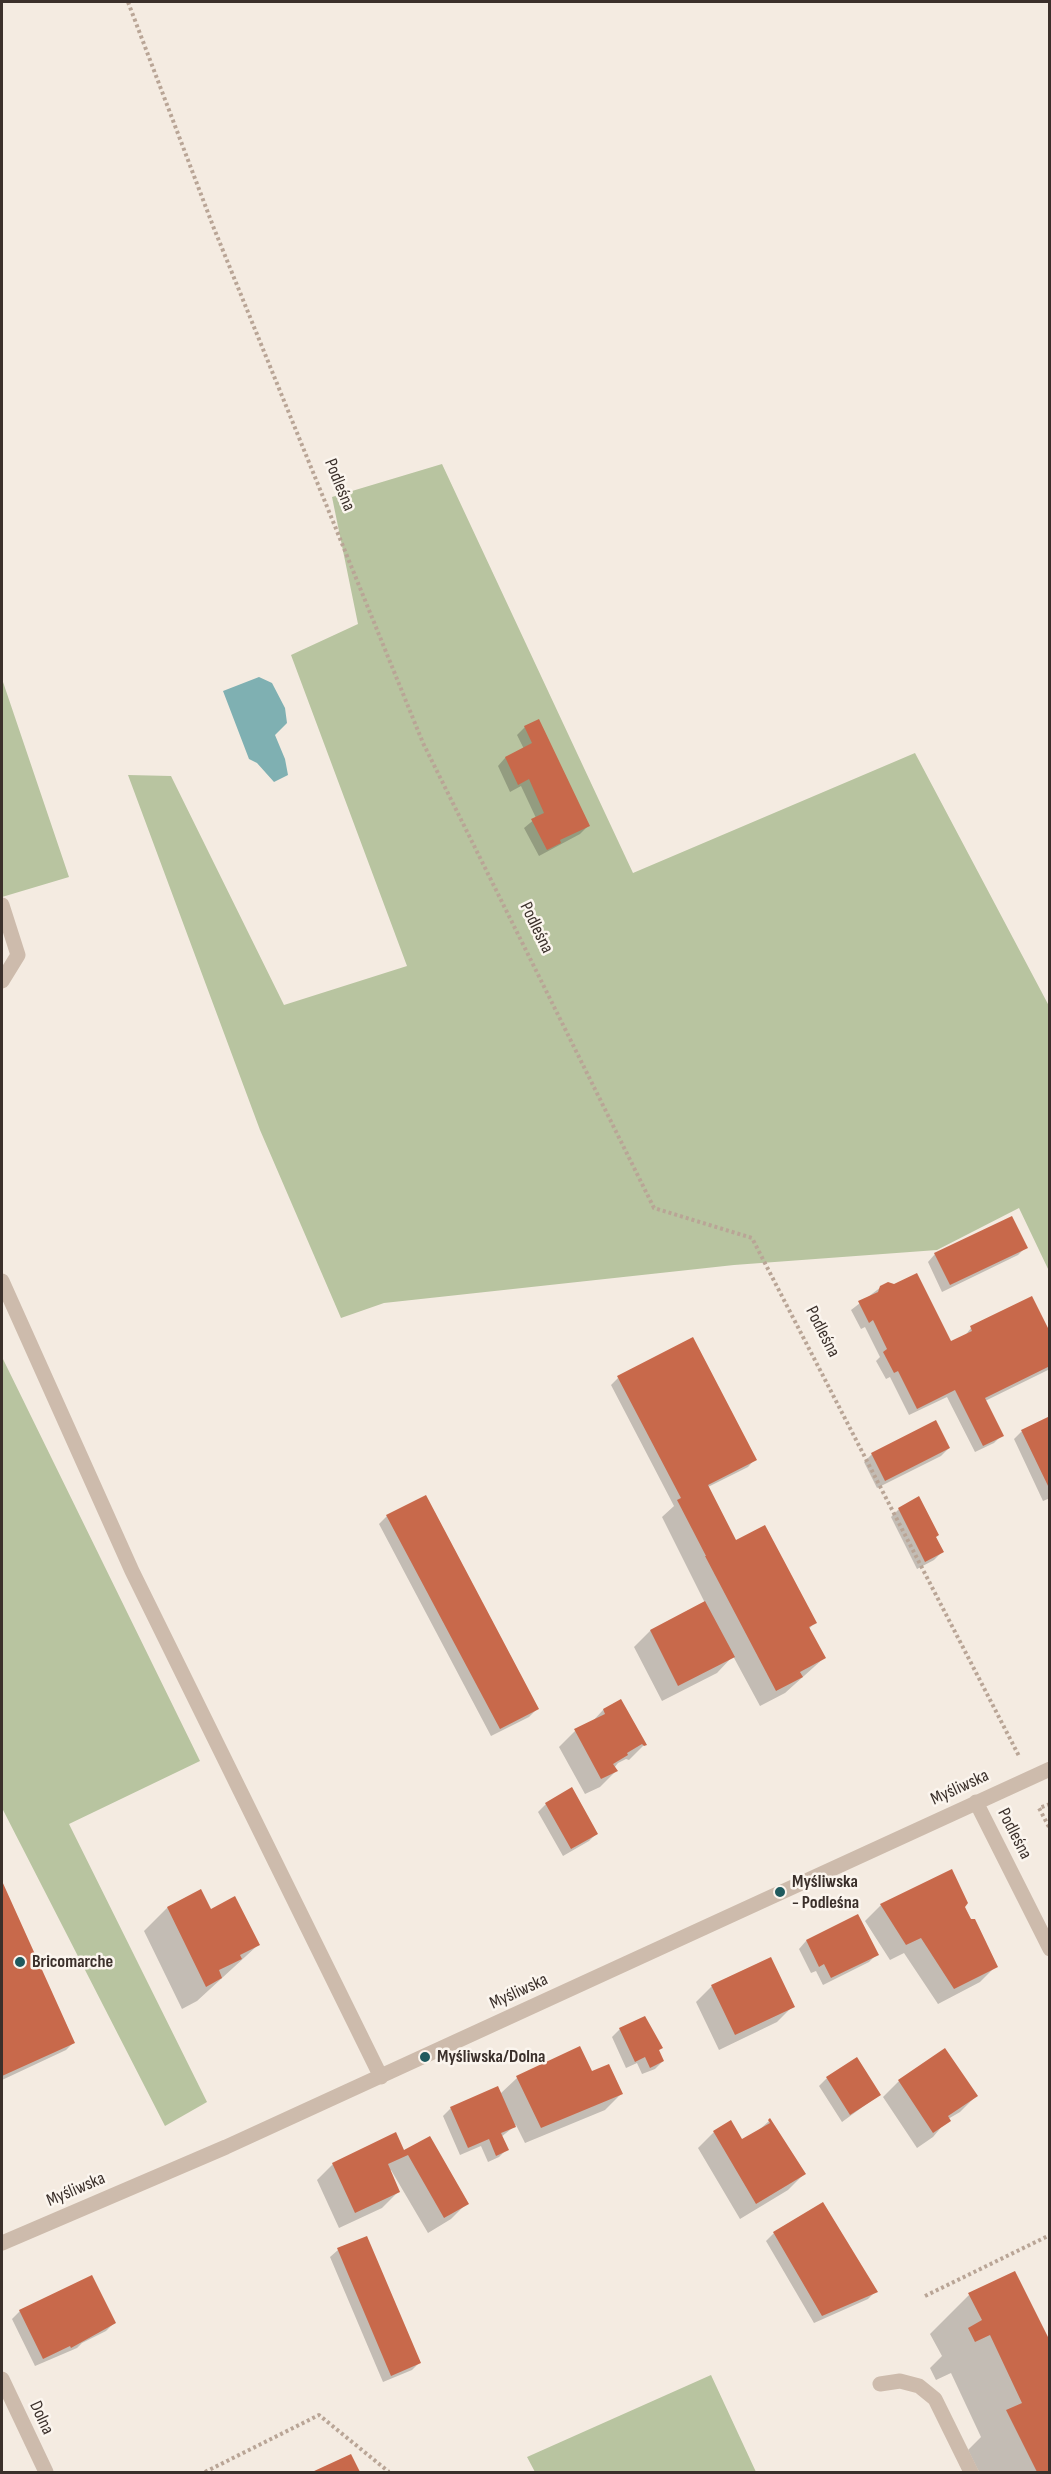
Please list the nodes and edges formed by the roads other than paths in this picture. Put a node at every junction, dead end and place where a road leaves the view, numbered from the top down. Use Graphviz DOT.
graph roads {
  1 [pos="2,905"];
  2 [pos="2,981"];
  3 [pos="2,1281"];
  4 [pos="1050,1769"];
  5 [pos="976,1802"];
  6 [pos="1050,1949"];
  7 [pos="381,2077"];
  8 [pos="2,2243"];
  9 [pos="2,2379"];
  10 [pos="880,2384"];
  11 [pos="46,2472"];
  12 [pos="971,2472"];
  1 -- 2 [label="street"];
  3 -- 7 [label="street"];
  4 -- 5 [label="street, Myśliwska"];
  5 -- 6 [label="street, Podleśna"];
  5 -- 7 [label="street, Myśliwska"];
  7 -- 8 [label="street, Myśliwska"];
  9 -- 11 [label="street, Dolna"];
  10 -- 12 [label="street"];
}
